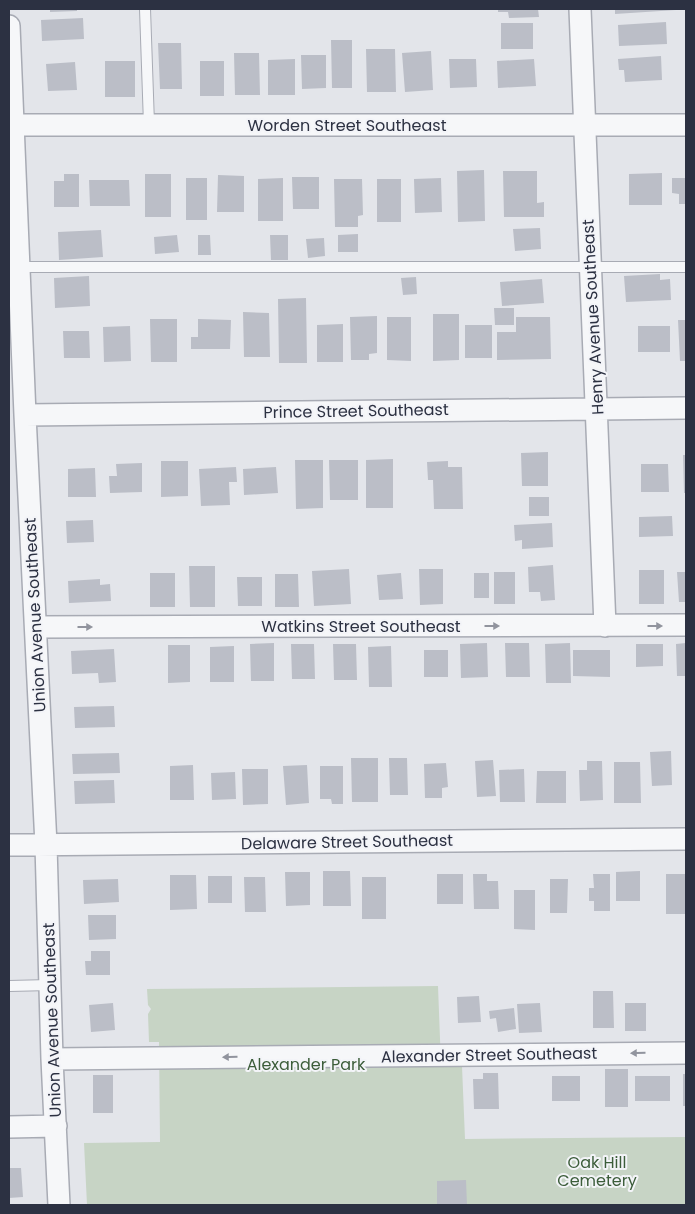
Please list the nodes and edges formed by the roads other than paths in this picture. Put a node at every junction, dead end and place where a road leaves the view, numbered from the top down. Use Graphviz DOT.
graph roads {
  1 [pos="146,9"];
  2 [pos="580,9"];
  3 [pos="9,26"];
  4 [pos="149,124"];
  5 [pos="11,125"];
  6 [pos="584,125"];
  7 [pos="686,125"];
  8 [pos="19,267"];
  9 [pos="686,267"];
  10 [pos="591,268"];
  11 [pos="17,387"];
  12 [pos="686,408"];
  13 [pos="597,409"];
  14 [pos="25,415"];
  15 [pos="605,626"];
  16 [pos="686,626"];
  17 [pos="36,627"];
  18 [pos="686,839"];
  19 [pos="9,845"];
  20 [pos="46,845"];
  21 [pos="50,985"];
  22 [pos="9,986"];
  23 [pos="686,1053"];
  24 [pos="52,1059"];
  25 [pos="56,1126"];
  26 [pos="9,1127"];
  27 [pos="59,1205"];
  1 -- 4 [label="lane"];
  2 -- 6 [label="street, Henry Avenue Southeast"];
  3 -- 5 [label="street, Union Avenue Southeast"];
  4 -- 5 [label="street, Worden Street Southeast"];
  4 -- 6 [label="street, Worden Street Southeast"];
  5 -- 8 [label="street, Union Avenue Southeast"];
  6 -- 7 [label="street, Worden Street Southeast"];
  6 -- 10 [label="street, Henry Avenue Southeast"];
  8 -- 10 [label="lane"];
  8 -- 11 [label="street, Union Avenue Southeast"];
  9 -- 10 [label="lane"];
  10 -- 13 [label="street, Henry Avenue Southeast"];
  11 -- 14 [label="street, Union Avenue Southeast"];
  12 -- 13 [label="street, Prince Street Southeast"];
  13 -- 14 [label="street, Prince Street Southeast"];
  13 -- 15 [label="street, Henry Avenue Southeast"];
  14 -- 17 [label="street, Union Avenue Southeast"];
  15 -- 16 [label="street, Watkins Street Southeast, one-way"];
  17 -- 15 [label="street, Watkins Street Southeast, one-way"];
  17 -- 20 [label="street, Union Avenue Southeast"];
  18 -- 20 [label="street, Delaware Street Southeast"];
  19 -- 20 [label="street, Delaware Street Southeast"];
  20 -- 21 [label="street, Union Avenue Southeast"];
  21 -- 22 [label="lane"];
  21 -- 24 [label="street, Union Avenue Southeast"];
  23 -- 24 [label="street, Alexander Street Southeast, one-way"];
  24 -- 25 [label="street, Union Avenue Southeast"];
  25 -- 26 [label="street"];
  25 -- 27 [label="street, Union Avenue Southeast"];
}
